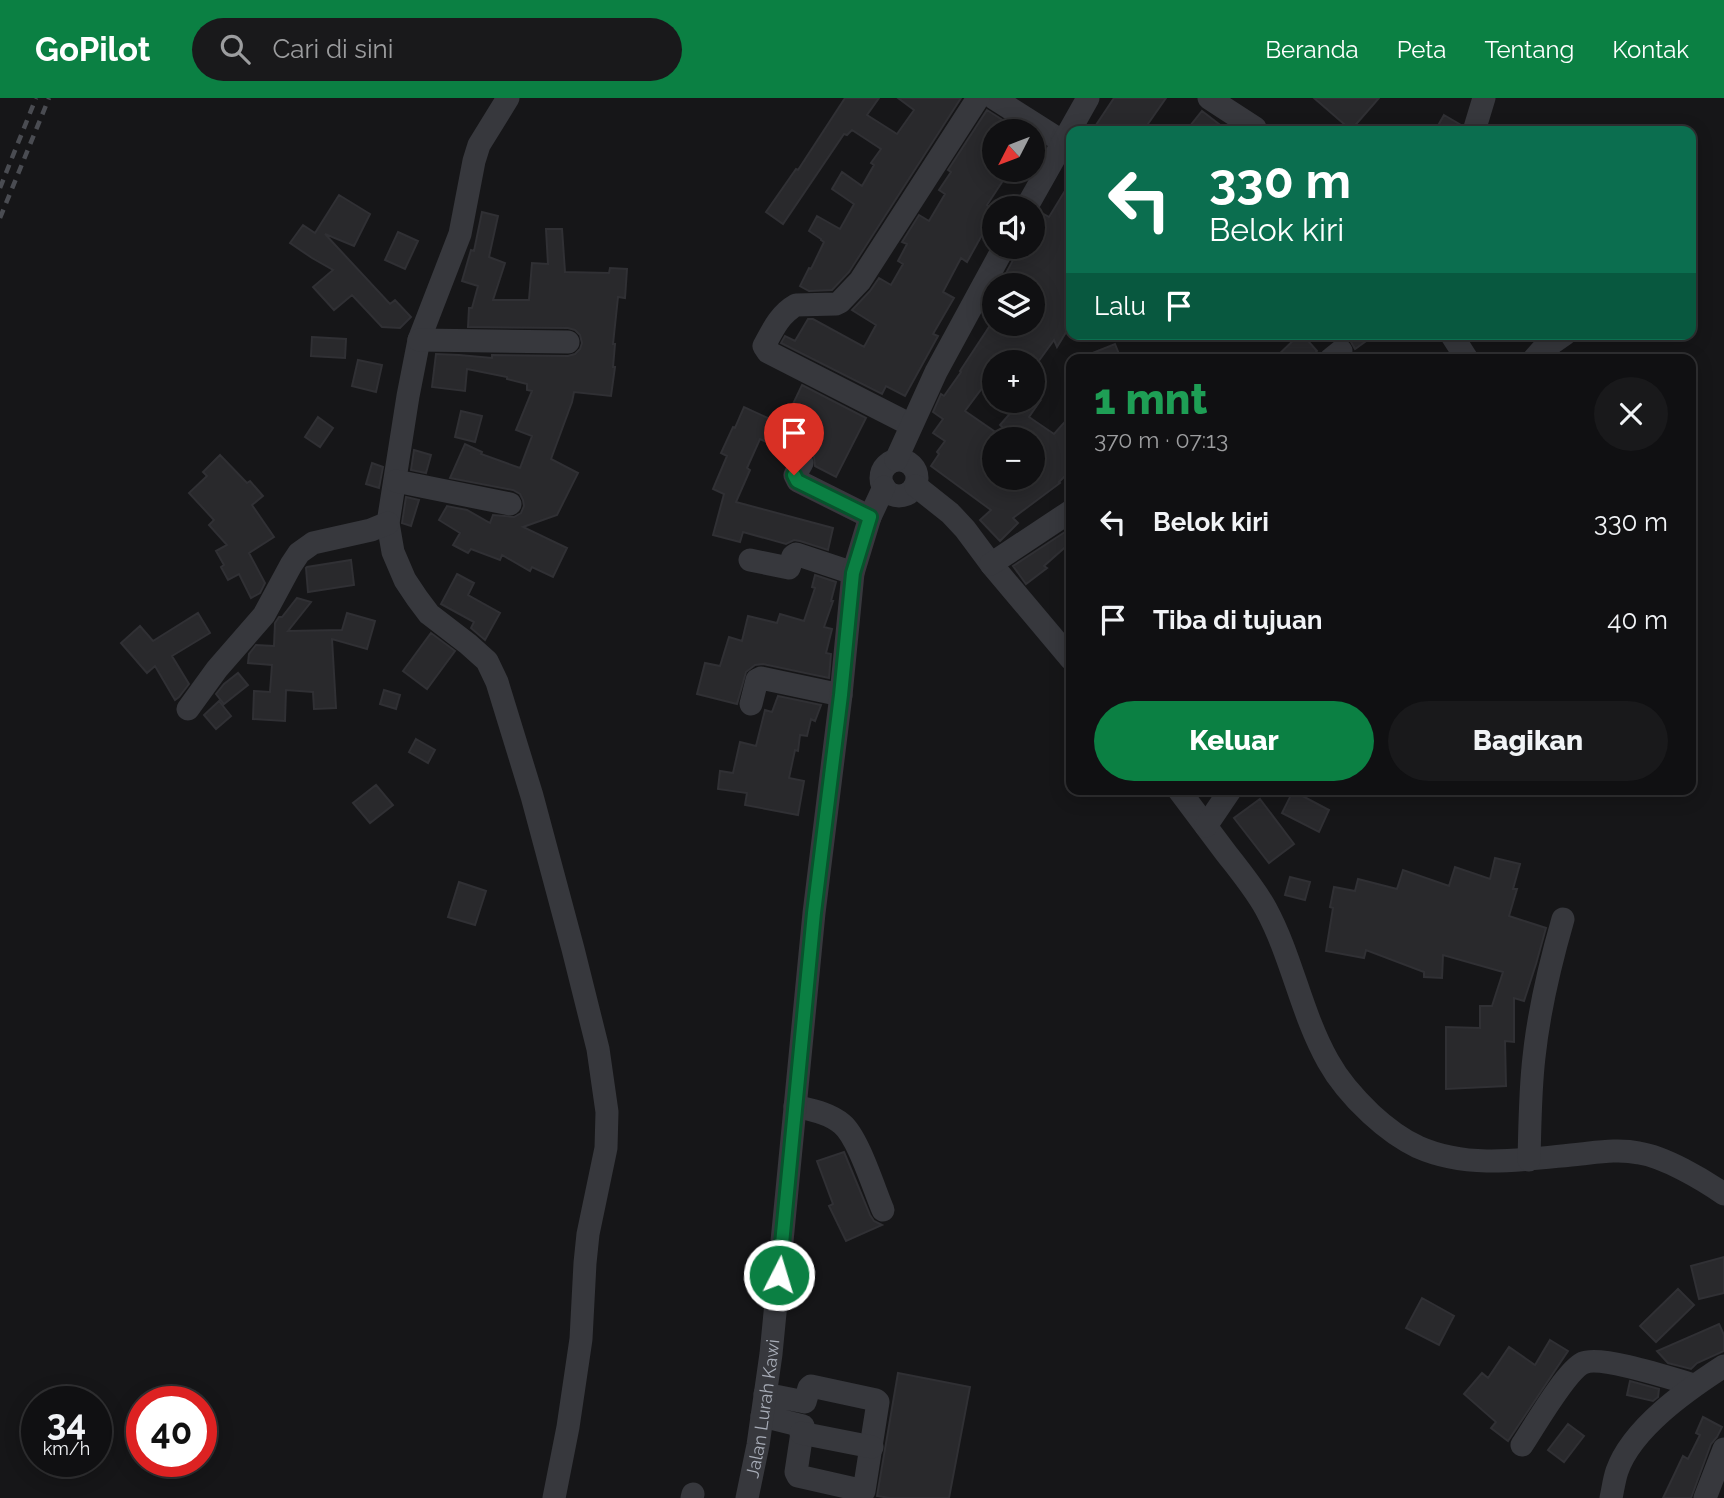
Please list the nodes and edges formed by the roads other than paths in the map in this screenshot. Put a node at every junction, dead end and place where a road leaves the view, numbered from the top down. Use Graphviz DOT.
graph roads {
  1 [pos="508,98"];
  2 [pos="978,98"];
  3 [pos="994,98"];
  4 [pos="1088,98"];
  5 [pos="1209,98"];
  6 [pos="1484,98"];
  7 [pos="1072,126"];
  8 [pos="1252,126"];
  9 [pos="1476,126"];
  10 [pos="1066,137"];
  11 [pos="1063,142"];
  12 [pos="1033,196"];
  13 [pos="997,259"];
  14 [pos="419,340"];
  15 [pos="1557,340"];
  16 [pos="568,342"];
  17 [pos="1539,354"];
  18 [pos="911,425"];
  19 [pos="896,460"];
  20 [pos="802,463"];
  21 [pos="396,481"];
  22 [pos="916,486"];
  23 [pos="884,487"];
  24 [pos="510,504"];
  25 [pos="1066,514"];
  26 [pos="870,517"];
  27 [pos="388,523"];
  28 [pos="750,560"];
  29 [pos="991,564"];
  30 [pos="853,573"];
  31 [pos="1066,653"];
  32 [pos="841,695"];
  33 [pos="751,704"];
  34 [pos="188,709"];
  35 [pos="1183,795"];
  36 [pos="1227,795"];
  37 [pos="1206,826"];
  38 [pos="1563,919"];
  39 [pos="795,1106"];
  40 [pos="1529,1160"];
  41 [pos="1724,1194"];
  42 [pos="883,1210"];
  43 [pos="1724,1366"];
  44 [pos="1694,1385"];
  45 [pos="805,1402"];
  46 [pos="764,1405"];
  47 [pos="802,1429"];
  48 [pos="1522,1445"];
  49 [pos="872,1447"];
  50 [pos="1724,1449"];
  51 [pos="554,1498"];
  52 [pos="747,1498"];
  53 [pos="1611,1498"];
  54 [pos="1705,1498"];
  1 -- 14 [label="street"];
  2 -- 18 [label="street"];
  3 -- 11 [label="street"];
  4 -- 7 [label="street"];
  5 -- 8 [label="street"];
  6 -- 9 [label="street"];
  10 -- 11 [label="street"];
  11 -- 12 [label="street"];
  13 -- 18 [label="street"];
  14 -- 16 [label="street"];
  14 -- 21 [label="street"];
  15 -- 17 [label="street"];
  18 -- 19 [label="street"];
  19 -- 22 [label="street"];
  19 -- 23 [label="street"];
  20 -- 26 [label="street"];
  21 -- 24 [label="street"];
  21 -- 27 [label="street"];
  22 -- 23 [label="street"];
  22 -- 29 [label="street"];
  23 -- 26 [label="street, Jalan Lurah Kawi"];
  25 -- 29 [label="street"];
  26 -- 30 [label="street, Jalan Lurah Kawi"];
  27 -- 34 [label="street"];
  27 -- 51 [label="street"];
  28 -- 30 [label="street"];
  29 -- 31 [label="street"];
  30 -- 32 [label="street, Jalan Lurah Kawi"];
  32 -- 33 [label="street"];
  32 -- 39 [label="street, Jalan Lurah Kawi"];
  35 -- 37 [label="street"];
  36 -- 37 [label="street"];
  37 -- 40 [label="street"];
  38 -- 40 [label="street"];
  39 -- 42 [label="street"];
  39 -- 46 [label="street, Jalan Lurah Kawi"];
  40 -- 41 [label="street"];
  43 -- 44 [label="street"];
  44 -- 48 [label="street"];
  44 -- 53 [label="street"];
  45 -- 46 [label="street"];
  45 -- 47 [label="street"];
  45 -- 49 [label="street"];
  46 -- 47 [label="street"];
  46 -- 52 [label="street, Jalan Lurah Kawi"];
  47 -- 49 [label="street"];
  47 -- 49 [label="street"];
  50 -- 54 [label="street"];
}
